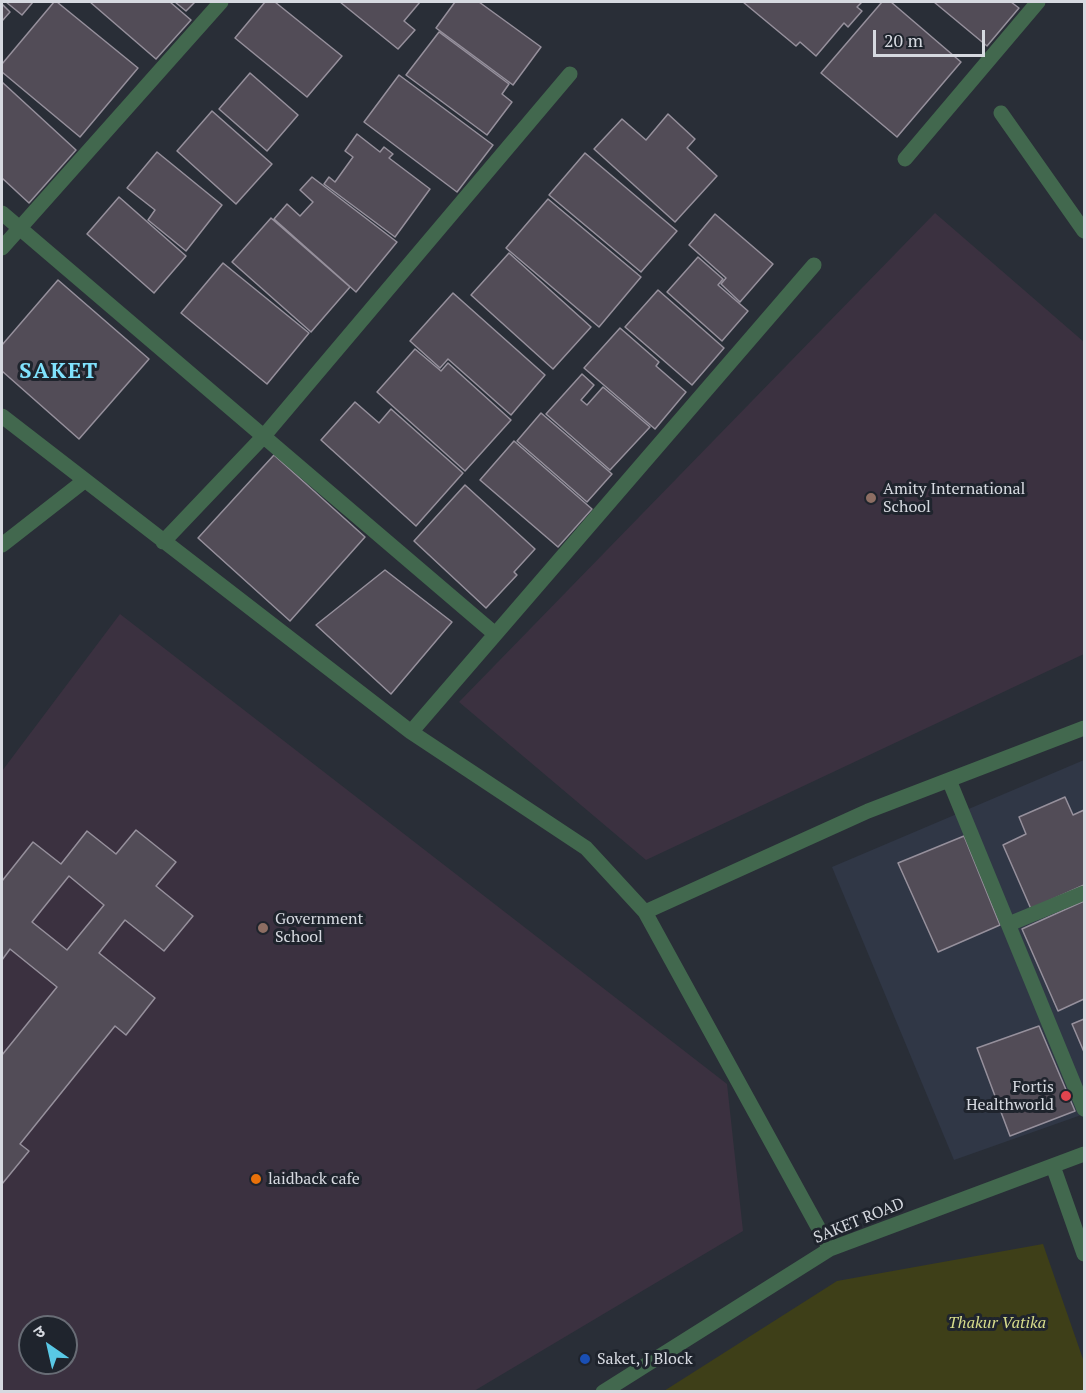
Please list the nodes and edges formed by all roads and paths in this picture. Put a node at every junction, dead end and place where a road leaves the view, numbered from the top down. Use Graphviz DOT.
graph roads {
  1 [pos="221,2"];
  2 [pos="1038,2"];
  3 [pos="570,74"];
  4 [pos="1001,113"];
  5 [pos="905,159"];
  6 [pos="2,213"];
  7 [pos="19,228"];
  8 [pos="1084,231"];
  9 [pos="2,248"];
  10 [pos="814,265"];
  11 [pos="2,416"];
  12 [pos="263,437"];
  13 [pos="84,481"];
  14 [pos="163,542"];
  15 [pos="2,545"];
  16 [pos="495,634"];
  17 [pos="1084,728"];
  18 [pos="411,732"];
  19 [pos="949,780"];
  20 [pos="1084,893"];
  21 [pos="645,912"];
  22 [pos="1009,924"];
  23 [pos="1084,1109"];
  24 [pos="1084,1154"];
  25 [pos="1053,1166"];
  26 [pos="830,1249"];
  27 [pos="1084,1254"];
  28 [pos="603,1392"];
  1 -- 7 [label="street"];
  2 -- 5 [label="street"];
  3 -- 12 [label="street"];
  4 -- 8 [label="street"];
  6 -- 7 [label="street"];
  7 -- 9 [label="street"];
  7 -- 12 [label="street"];
  10 -- 16 [label="street"];
  11 -- 13 [label="street"];
  12 -- 14 [label="street"];
  12 -- 16 [label="street"];
  13 -- 14 [label="street"];
  13 -- 15 [label="street"];
  14 -- 18 [label="street"];
  16 -- 18 [label="street"];
  17 -- 19 [label="street"];
  18 -- 21 [label="street"];
  19 -- 21 [label="street"];
  19 -- 22 [label="street"];
  20 -- 22 [label="street"];
  21 -- 26 [label="street"];
  22 -- 23 [label="street"];
  24 -- 25 [label="street, SAKET ROAD"];
  25 -- 26 [label="street, SAKET ROAD"];
  25 -- 27 [label="street"];
  26 -- 28 [label="street, SAKET ROAD"];
}
